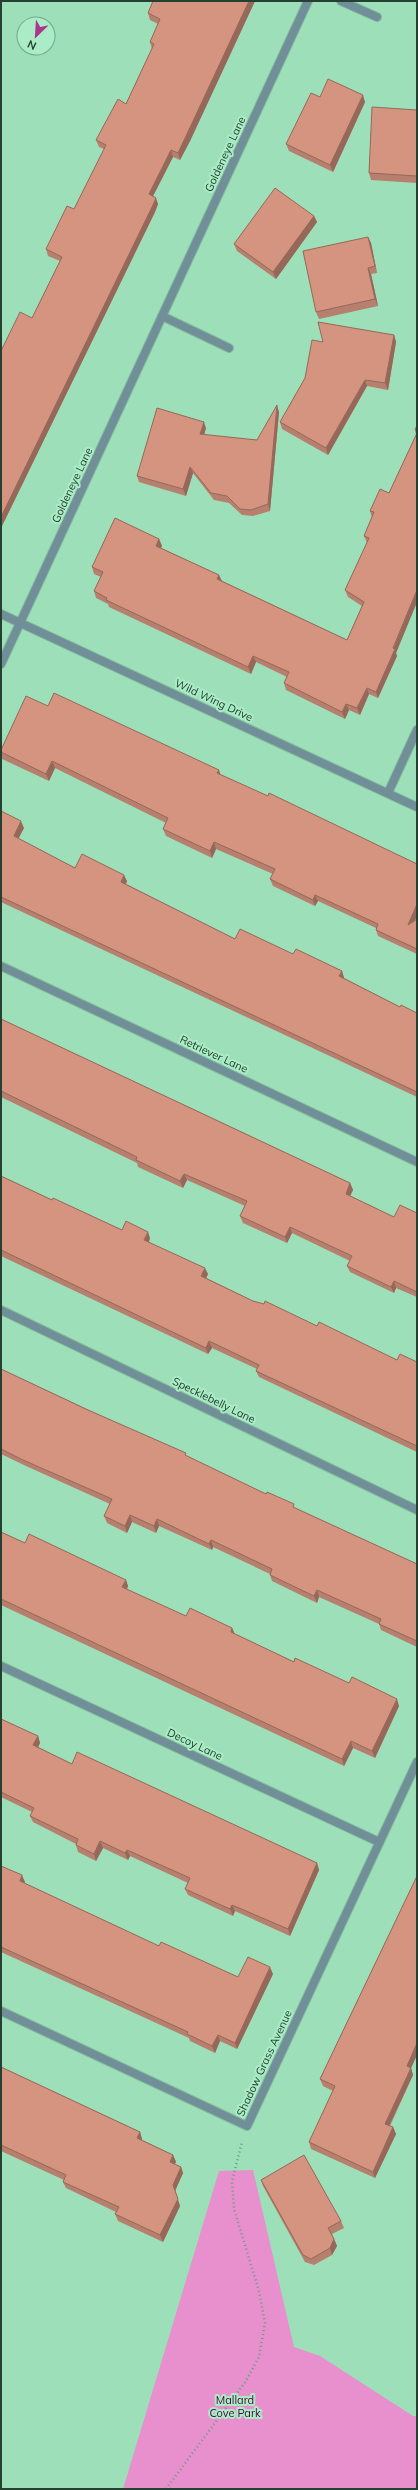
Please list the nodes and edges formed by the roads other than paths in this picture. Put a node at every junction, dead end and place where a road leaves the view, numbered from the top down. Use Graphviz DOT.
graph roads {
  1 [pos="308,1"];
  2 [pos="341,1"];
  3 [pos="377,18"];
  4 [pos="162,316"];
  5 [pos="229,348"];
  6 [pos="1,614"];
  7 [pos="21,623"];
  8 [pos="1,664"];
  9 [pos="417,730"];
  10 [pos="388,793"];
  11 [pos="417,807"];
  12 [pos="1,966"];
  13 [pos="417,1162"];
  14 [pos="1,1310"];
  15 [pos="417,1510"];
  16 [pos="1,1666"];
  17 [pos="417,1762"];
  18 [pos="379,1842"];
  19 [pos="1,2011"];
  1 -- 4 [label="street, Goldeneye Lane"];
  2 -- 3 [label="street"];
  4 -- 5 [label="street"];
  4 -- 7 [label="street, Goldeneye Lane"];
  6 -- 7 [label="street, Wild Wing Drive"];
  7 -- 8 [label="street, Goldeneye Lane"];
  7 -- 10 [label="street, Wild Wing Drive"];
  9 -- 10 [label="street"];
  10 -- 11 [label="street, Wild Wing Drive"];
  12 -- 13 [label="street, Retriever Lane"];
  14 -- 15 [label="street, Specklebelly Lane"];
  16 -- 18 [label="street, Decoy Lane"];
  17 -- 18 [label="street, Shadow Grass Avenue"];
  18 -- 19 [label="street, Shadow Grass Avenue"];
}
